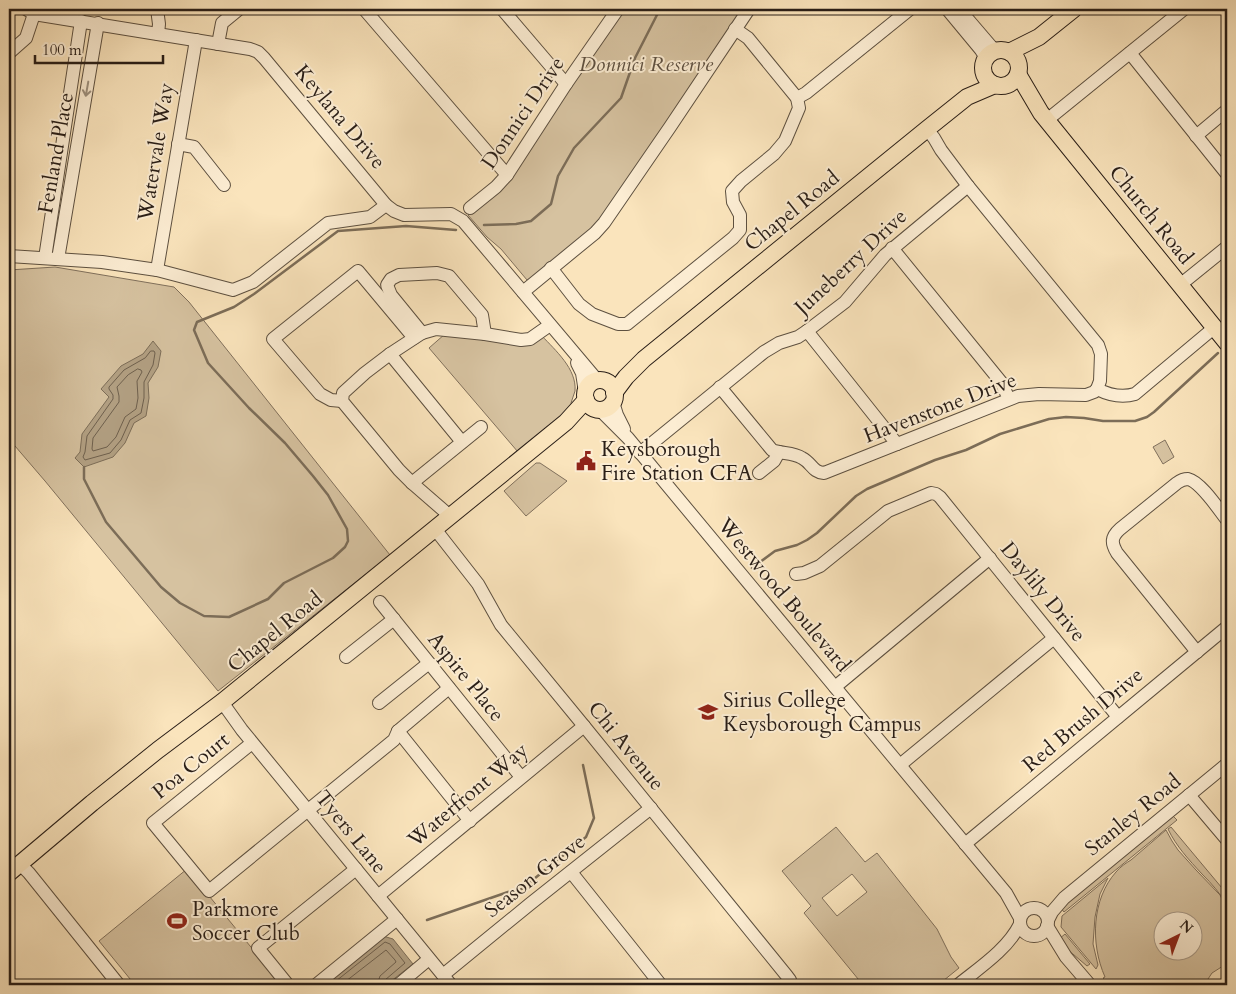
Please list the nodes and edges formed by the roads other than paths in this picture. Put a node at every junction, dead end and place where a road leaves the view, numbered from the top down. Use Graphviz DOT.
graph roads {
  1 [pos="157,9"];
  2 [pos="239,9"];
  3 [pos="364,9"];
  4 [pos="502,9"];
  5 [pos="618,9"];
  6 [pos="749,9"];
  7 [pos="910,9"];
  8 [pos="947,9"];
  9 [pos="959,9"];
  10 [pos="1074,9"];
  11 [pos="1184,9"];
  12 [pos="30,11"];
  13 [pos="81,21"];
  14 [pos="98,23"];
  15 [pos="735,29"];
  16 [pos="158,34"];
  17 [pos="196,40"];
  18 [pos="218,44"];
  19 [pos="9,53"];
  20 [pos="1130,53"];
  21 [pos="1001,68"];
  22 [pos="566,84"];
  23 [pos="797,98"];
  24 [pos="1227,110"];
  25 [pos="1044,116"];
  26 [pos="924,131"];
  27 [pos="1196,136"];
  28 [pos="178,144"];
  29 [pos="507,174"];
  30 [pos="1227,174"];
  31 [pos="224,184"];
  32 [pos="968,186"];
  33 [pos="386,204"];
  34 [pos="470,208"];
  35 [pos="1227,247"];
  36 [pos="892,248"];
  37 [pos="9,256"];
  38 [pos="51,259"];
  39 [pos="551,268"];
  40 [pos="157,270"];
  41 [pos="1180,285"];
  42 [pos="523,292"];
  43 [pos="550,325"];
  44 [pos="1215,328"];
  45 [pos="807,332"];
  46 [pos="485,334"];
  47 [pos="418,336"];
  48 [pos="1227,343"];
  49 [pos="390,354"];
  50 [pos="720,387"];
  51 [pos="1097,389"];
  52 [pos="599,396"];
  53 [pos="1009,399"];
  54 [pos="342,401"];
  55 [pos="480,427"];
  56 [pos="462,442"];
  57 [pos="896,444"];
  58 [pos="779,452"];
  59 [pos="640,453"];
  60 [pos="759,476"];
  61 [pos="412,483"];
  62 [pos="450,516"];
  63 [pos="1227,520"];
  64 [pos="434,529"];
  65 [pos="990,558"];
  66 [pos="796,574"];
  67 [pos="380,602"];
  68 [pos="394,619"];
  69 [pos="1227,627"];
  70 [pos="1054,638"];
  71 [pos="1197,652"];
  72 [pos="346,658"];
  73 [pos="429,663"];
  74 [pos="834,687"];
  75 [pos="449,688"];
  76 [pos="222,702"];
  77 [pos="380,703"];
  78 [pos="1118,717"];
  79 [pos="584,726"];
  80 [pos="398,731"];
  81 [pos="252,743"];
  82 [pos="1227,764"];
  83 [pos="900,765"];
  84 [pos="521,777"];
  85 [pos="1189,795"];
  86 [pos="651,808"];
  87 [pos="308,811"];
  88 [pos="470,821"];
  89 [pos="1227,840"];
  90 [pos="965,844"];
  91 [pos="15,868"];
  92 [pos="356,869"];
  93 [pos="570,872"];
  94 [pos="1006,893"];
  95 [pos="378,896"];
  96 [pos="1064,898"];
  97 [pos="1034,909"];
  98 [pos="397,919"];
  99 [pos="1020,921"];
  100 [pos="1047,923"];
  101 [pos="1032,936"];
  102 [pos="1008,944"];
  103 [pos="1066,957"];
  104 [pos="429,959"];
  105 [pos="443,975"];
  106 [pos="119,985"];
  107 [pos="288,985"];
  108 [pos="316,985"];
  109 [pos="398,985"];
  110 [pos="451,985"];
  111 [pos="661,985"];
  112 [pos="790,985"];
  113 [pos="958,985"];
  114 [pos="1090,985"];
  1 -- 16 [label="street"];
  2 -- 18 [label="street"];
  3 -- 29 [label="street"];
  4 -- 22 [label="street"];
  5 -- 22 [label="street, Donnici Drive"];
  6 -- 15 [label="street"];
  7 -- 23 [label="street"];
  8 -- 21 [label="street"];
  9 -- 21 [label="street"];
  10 -- 21 [label="main road"];
  11 -- 20 [label="street"];
  12 -- 13 [label="street, Keylana Drive"];
  12 -- 19 [label="street"];
  13 -- 14 [label="street, Keylana Drive"];
  13 -- 38 [label="street, Fenland Place"];
  14 -- 16 [label="street, Keylana Drive"];
  14 -- 38 [label="street, Fenland Place, one-way"];
  15 -- 23 [label="street"];
  15 -- 39 [label="street"];
  16 -- 17 [label="street, Keylana Drive"];
  17 -- 18 [label="street, Keylana Drive"];
  17 -- 28 [label="street, Watervale Way"];
  18 -- 33 [label="street, Keylana Drive"];
  20 -- 25 [label="street"];
  20 -- 27 [label="street"];
  21 -- 25 [label="main road, Church Road"];
  21 -- 26 [label="main road, Chapel Road"];
  22 -- 29 [label="street, Donnici Drive"];
  23 -- 39 [label="street"];
  24 -- 27 [label="street"];
  25 -- 41 [label="main road, Church Road"];
  26 -- 32 [label="street"];
  26 -- 52 [label="main road, Chapel Road"];
  27 -- 30 [label="street"];
  28 -- 31 [label="street"];
  28 -- 40 [label="street, Watervale Way"];
  29 -- 34 [label="street, Donnici Drive"];
  32 -- 36 [label="street, Juneberry Drive"];
  32 -- 51 [label="street"];
  33 -- 40 [label="street"];
  33 -- 42 [label="street, Keylana Drive"];
  35 -- 41 [label="street"];
  36 -- 45 [label="street, Juneberry Drive"];
  36 -- 53 [label="street"];
  37 -- 38 [label="street"];
  38 -- 40 [label="street"];
  39 -- 42 [label="street"];
  41 -- 44 [label="main road, Church Road"];
  42 -- 43 [label="street, Keylana Drive"];
  43 -- 46 [label="street"];
  43 -- 52 [label="street, Keylana Drive"];
  44 -- 48 [label="main road, Church Road"];
  44 -- 51 [label="street"];
  45 -- 50 [label="street, Juneberry Drive"];
  45 -- 57 [label="street"];
  46 -- 47 [label="street"];
  46 -- 47 [label="street"];
  47 -- 49 [label="street"];
  47 -- 54 [label="street"];
  49 -- 54 [label="street"];
  49 -- 56 [label="street"];
  50 -- 58 [label="street, Havenstone Drive"];
  50 -- 59 [label="street, Juneberry Drive"];
  51 -- 53 [label="street, Havenstone Drive"];
  52 -- 59 [label="street, Westwood Boulevard"];
  52 -- 62 [label="main road, Chapel Road"];
  53 -- 57 [label="street, Havenstone Drive"];
  54 -- 61 [label="street"];
  55 -- 56 [label="street"];
  56 -- 61 [label="street"];
  57 -- 58 [label="street, Havenstone Drive"];
  58 -- 60 [label="street"];
  59 -- 74 [label="street, Westwood Boulevard"];
  61 -- 62 [label="street"];
  62 -- 64 [label="main road, Chapel Road"];
  63 -- 71 [label="street"];
  64 -- 76 [label="main road, Chapel Road"];
  64 -- 79 [label="street, Chi Avenue"];
  65 -- 66 [label="street, Daylily Drive"];
  65 -- 70 [label="street, Daylily Drive"];
  65 -- 74 [label="street"];
  67 -- 68 [label="street, Aspire Place"];
  68 -- 72 [label="street"];
  68 -- 73 [label="street, Aspire Place"];
  69 -- 71 [label="street, Red Brush Drive"];
  70 -- 78 [label="street, Daylily Drive"];
  70 -- 83 [label="street"];
  71 -- 78 [label="street, Red Brush Drive"];
  73 -- 75 [label="street, Aspire Place"];
  73 -- 77 [label="street"];
  74 -- 83 [label="street, Westwood Boulevard"];
  75 -- 80 [label="street"];
  75 -- 84 [label="street, Aspire Place"];
  76 -- 81 [label="street, Tyers Lane"];
  76 -- 91 [label="main road, Chapel Road"];
  78 -- 90 [label="street, Red Brush Drive"];
  79 -- 84 [label="street, Waterfront Way"];
  79 -- 86 [label="street, Chi Avenue"];
  80 -- 87 [label="street"];
  80 -- 88 [label="street"];
  81 -- 87 [label="street, Tyers Lane"];
  81 -- 87 [label="street, Poa Court"];
  82 -- 85 [label="street, Stanley Road"];
  83 -- 90 [label="street, Westwood Boulevard"];
  84 -- 88 [label="street, Waterfront Way"];
  85 -- 89 [label="street"];
  85 -- 96 [label="street, Stanley Road"];
  86 -- 93 [label="street, Season Grove"];
  86 -- 112 [label="street, Chi Avenue"];
  87 -- 92 [label="street, Tyers Lane"];
  88 -- 95 [label="street, Waterfront Way"];
  90 -- 94 [label="street, Westwood Boulevard"];
  91 -- 106 [label="street"];
  92 -- 95 [label="street, Tyers Lane"];
  92 -- 107 [label="street"];
  93 -- 105 [label="street, Season Grove"];
  93 -- 111 [label="street"];
  94 -- 97 [label="street, Westwood Boulevard"];
  94 -- 99 [label="street, Westwood Boulevard"];
  95 -- 98 [label="street, Tyers Lane"];
  96 -- 97 [label="street, Stanley Road"];
  96 -- 100 [label="street, Stanley Road"];
  97 -- 99 [label="street"];
  97 -- 100 [label="street"];
  98 -- 104 [label="street, Tyers Lane"];
  98 -- 108 [label="street"];
  99 -- 101 [label="street"];
  99 -- 102 [label="street"];
  100 -- 101 [label="street"];
  100 -- 103 [label="street"];
  101 -- 102 [label="street"];
  101 -- 103 [label="street"];
  102 -- 113 [label="street"];
  103 -- 114 [label="street"];
  104 -- 105 [label="street, Tyers Lane"];
  104 -- 109 [label="street"];
  105 -- 110 [label="street, Tyers Lane"];
}
